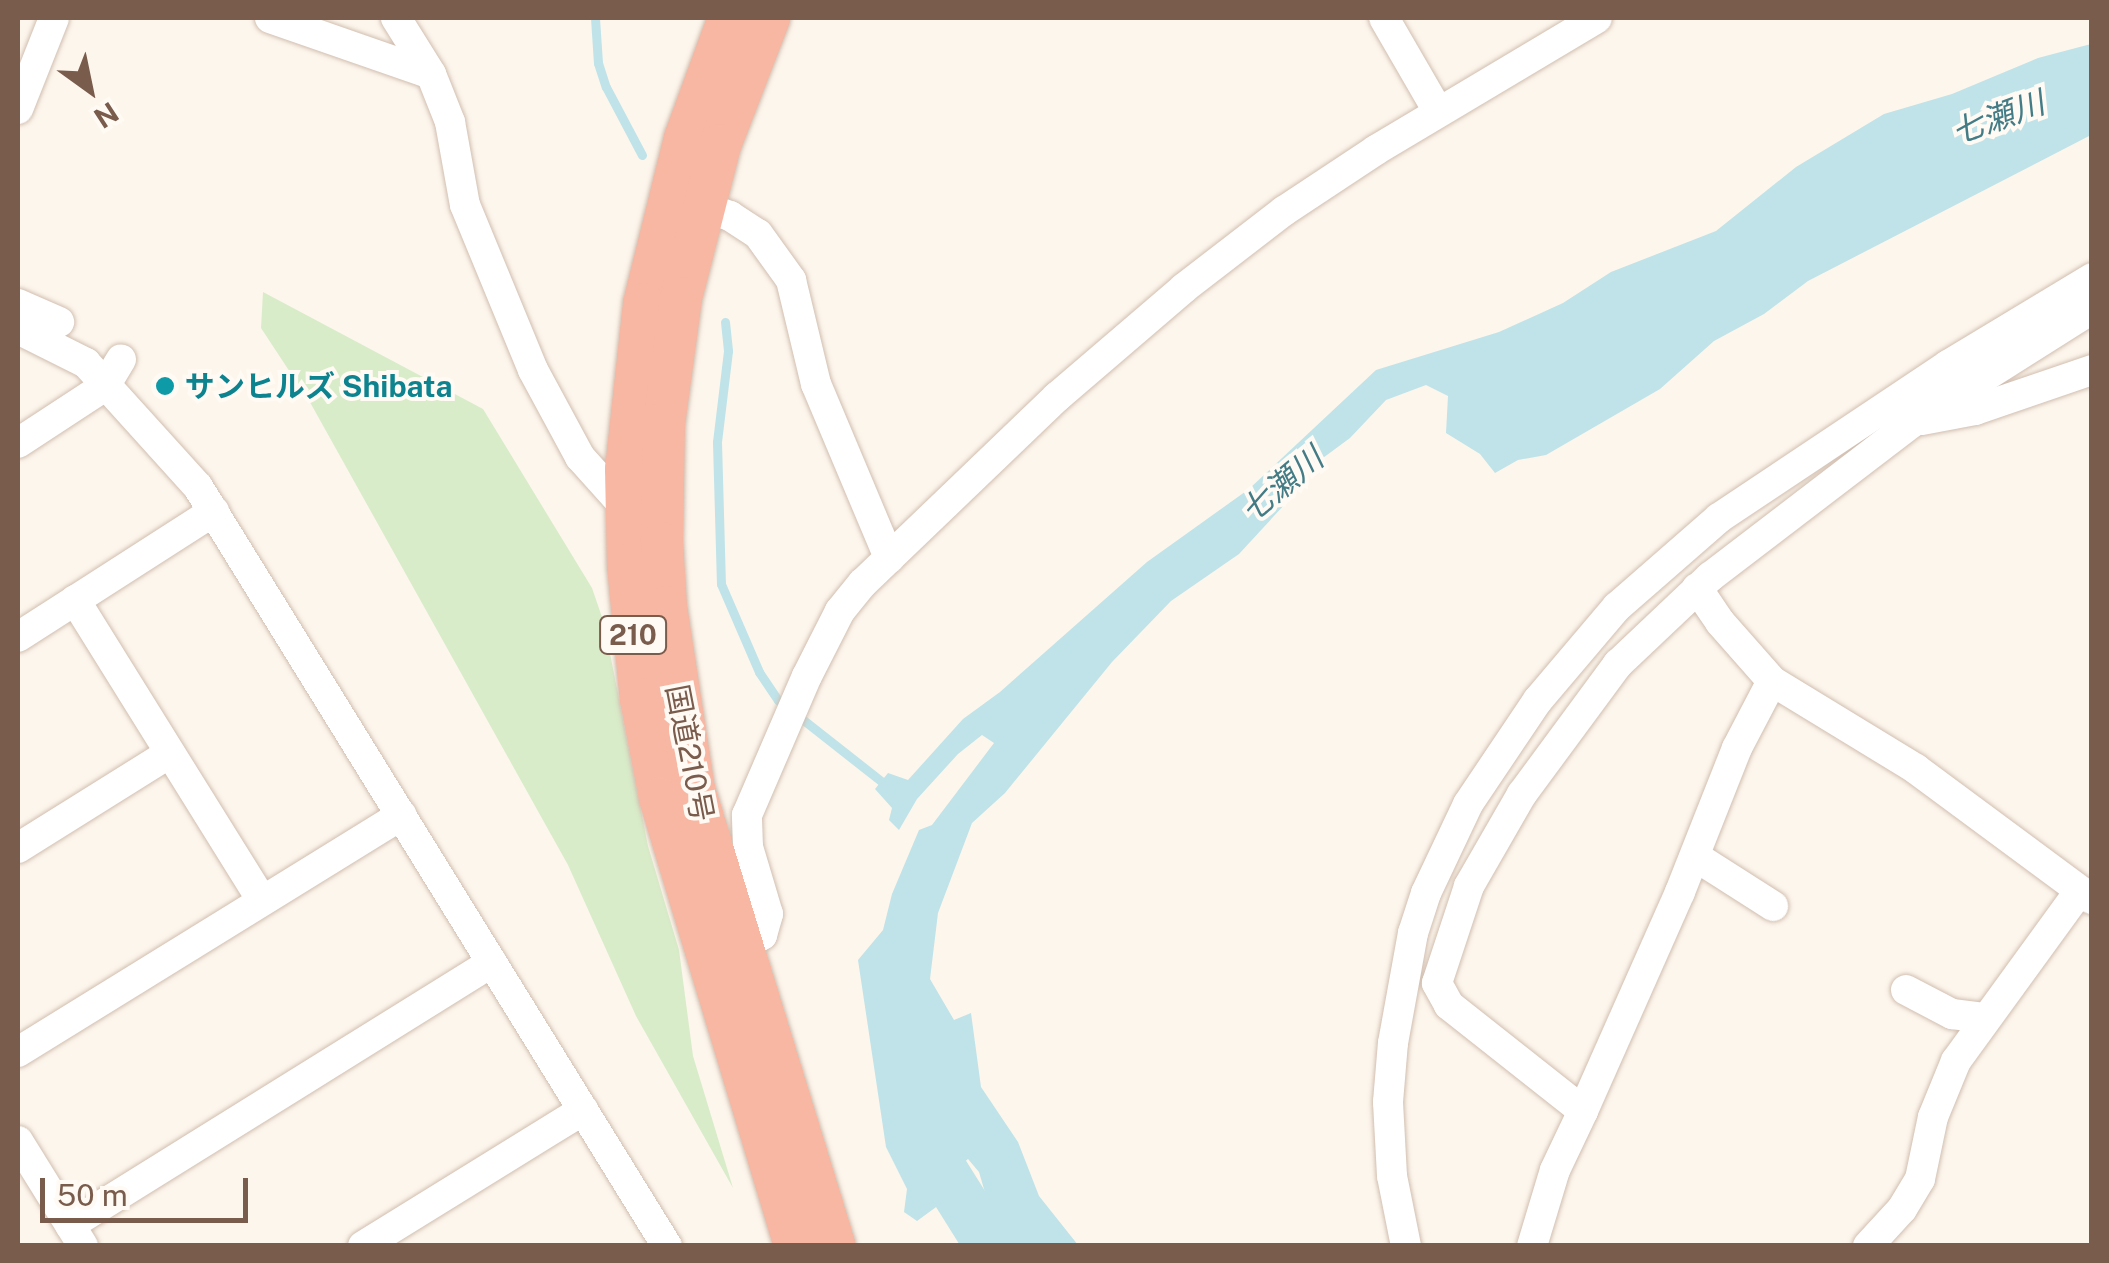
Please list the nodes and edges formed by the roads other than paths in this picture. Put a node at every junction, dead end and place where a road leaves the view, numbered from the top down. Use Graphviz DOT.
graph roads {
  1 [pos="54,18"];
  2 [pos="270,18"];
  3 [pos="396,18"];
  4 [pos="729,18"];
  5 [pos="769,18"];
  6 [pos="1384,18"];
  7 [pos="1597,18"];
  8 [pos="431,74"];
  9 [pos="18,109"];
  10 [pos="1438,112"];
  11 [pos="704,207"];
  12 [pos="2092,278"];
  13 [pos="18,304"];
  14 [pos="2092,309"];
  15 [pos="59,322"];
  16 [pos="18,329"];
  17 [pos="120,359"];
  18 [pos="2092,370"];
  19 [pos="105,386"];
  20 [pos="1913,422"];
  21 [pos="18,443"];
  22 [pos="626,508"];
  23 [pos="214,511"];
  24 [pos="662,544"];
  25 [pos="889,558"];
  26 [pos="1697,588"];
  27 [pos="75,600"];
  28 [pos="18,637"];
  29 [pos="1772,681"];
  30 [pos="170,753"];
  31 [pos="402,815"];
  32 [pos="18,848"];
  33 [pos="1704,862"];
  34 [pos="2086,896"];
  35 [pos="262,901"];
  36 [pos="1773,906"];
  37 [pos="741,948"];
  38 [pos="492,962"];
  39 [pos="1906,990"];
  40 [pos="1986,1018"];
  41 [pos="18,1052"];
  42 [pos="583,1110"];
  43 [pos="1583,1110"];
  44 [pos="18,1142"];
  45 [pos="76,1235"];
  46 [pos="363,1246"];
  47 [pos="667,1246"];
  48 [pos="795,1246"];
  49 [pos="835,1246"];
  50 [pos="1406,1246"];
  51 [pos="1532,1246"];
  52 [pos="1868,1246"];
  1 -- 9 [label="street"];
  2 -- 8 [label="street"];
  3 -- 8 [label="street"];
  4 -- 22 [label="highway, 国道210号 / 210"];
  5 -- 11 [label="highway, 国道210号 / 210"];
  6 -- 10 [label="street"];
  7 -- 10 [label="street"];
  8 -- 22 [label="street"];
  10 -- 25 [label="street"];
  11 -- 24 [label="highway, 国道210号 / 210"];
  11 -- 25 [label="street"];
  12 -- 50 [label="street"];
  13 -- 15 [label="street"];
  14 -- 20 [label="street"];
  16 -- 19 [label="street"];
  17 -- 19 [label="street"];
  18 -- 20 [label="street"];
  19 -- 21 [label="street"];
  19 -- 23 [label="street"];
  20 -- 26 [label="street"];
  22 -- 24 [label="street"];
  22 -- 48 [label="highway, 国道210号 / 210"];
  23 -- 27 [label="street"];
  23 -- 31 [label="street"];
  24 -- 37 [label="highway, 国道210号 / 210"];
  25 -- 37 [label="street"];
  26 -- 29 [label="street"];
  26 -- 43 [label="street"];
  27 -- 28 [label="street"];
  27 -- 30 [label="street"];
  29 -- 34 [label="street"];
  29 -- 43 [label="street"];
  30 -- 32 [label="street"];
  30 -- 35 [label="street"];
  31 -- 35 [label="street"];
  31 -- 38 [label="street"];
  33 -- 36 [label="street"];
  34 -- 40 [label="street"];
  35 -- 41 [label="street"];
  37 -- 49 [label="highway, 国道210号 / 210"];
  38 -- 42 [label="street"];
  38 -- 45 [label="street"];
  39 -- 40 [label="street"];
  40 -- 52 [label="street"];
  42 -- 46 [label="street"];
  42 -- 47 [label="street"];
  43 -- 51 [label="street"];
  44 -- 45 [label="street"];
}
